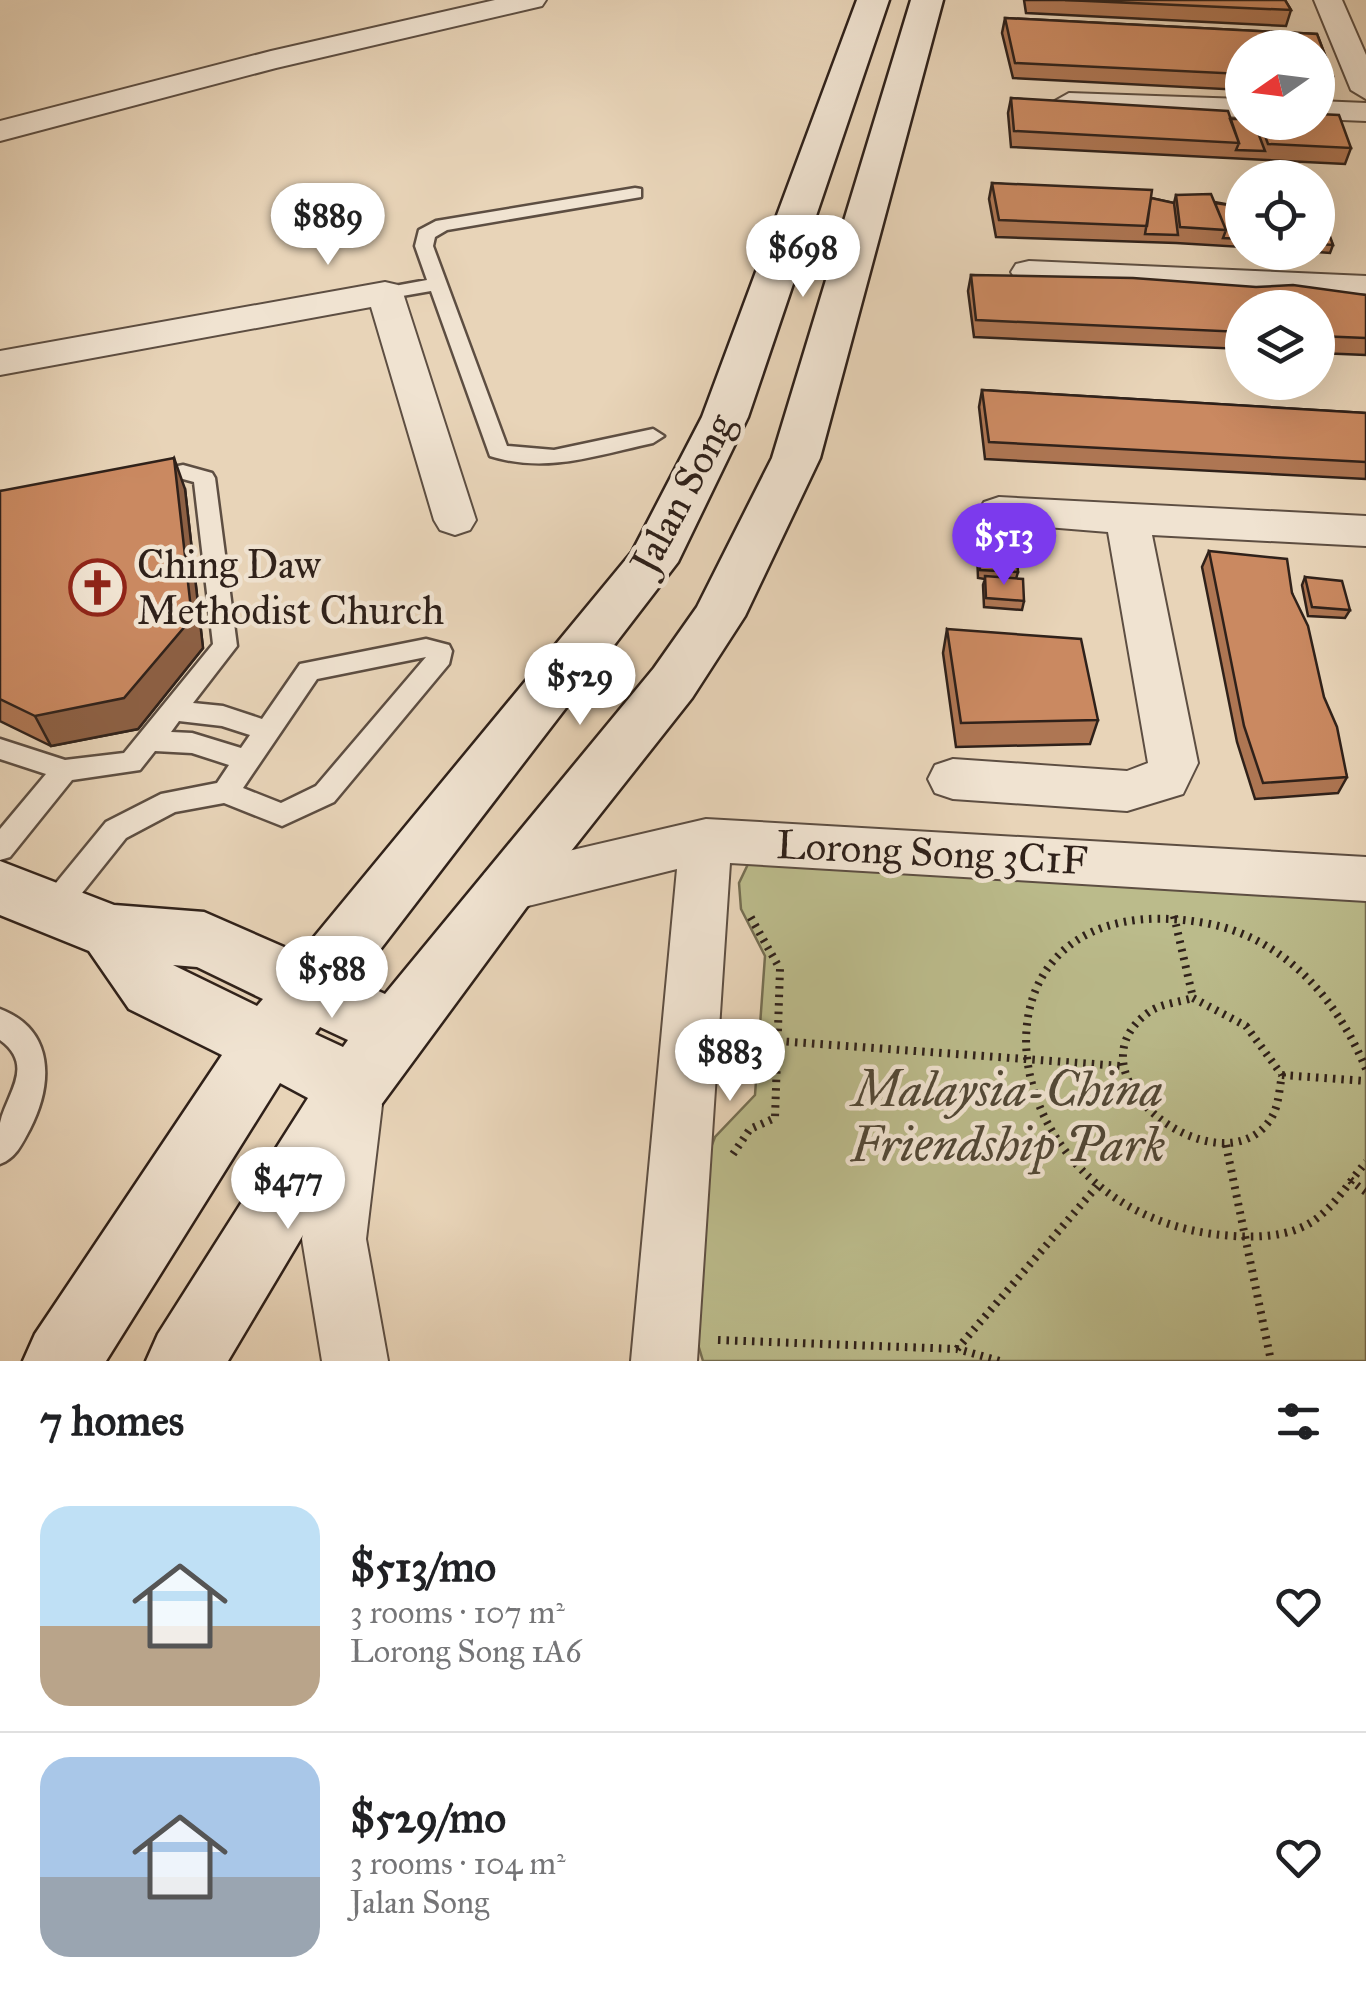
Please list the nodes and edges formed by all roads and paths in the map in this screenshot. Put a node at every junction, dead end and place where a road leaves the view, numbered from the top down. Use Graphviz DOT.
graph roads {
  1 [pos="532,0"];
  2 [pos="873,0"];
  3 [pos="928,0"];
  4 [pos="1328,0"];
  5 [pos="1366,90"];
  6 [pos="1069,102"];
  7 [pos="1225,107"];
  8 [pos="1335,111"];
  9 [pos="1366,112"];
  10 [pos="0,132"];
  11 [pos="635,193"];
  12 [pos="1029,272"];
  13 [pos="436,284"];
  14 [pos="1366,286"];
  15 [pos="384,293"];
  16 [pos="0,363"];
  17 [pos="653,436"];
  18 [pos="128,483"];
  19 [pos="999,512"];
  20 [pos="1127,519"];
  21 [pos="455,520"];
  22 [pos="1366,531"];
  23 [pos="172,712"];
  24 [pos="267,731"];
  25 [pos="149,741"];
  26 [pos="0,749"];
  27 [pos="246,760"];
  28 [pos="65,770"];
  29 [pos="953,779"];
  30 [pos="225,792"];
  31 [pos="706,840"];
  32 [pos="0,849"];
  33 [pos="1366,879"];
  34 [pos="504,888"];
  35 [pos="26,898"];
  36 [pos="743,900"];
  37 [pos="111,932"];
  38 [pos="310,990"];
  39 [pos="0,1023"];
  40 [pos="396,1031"];
  41 [pos="778,1041"];
  42 [pos="267,1044"];
  43 [pos="1023,1058"];
  44 [pos="1121,1066"];
  45 [pos="1366,1069"];
  46 [pos="1282,1075"];
  47 [pos="1366,1081"];
  48 [pos="354,1086"];
  49 [pos="1226,1145"];
  50 [pos="0,1149"];
  51 [pos="729,1159"];
  52 [pos="1366,1162"];
  53 [pos="1350,1180"];
  54 [pos="1099,1184"];
  55 [pos="1366,1192"];
  56 [pos="1246,1237"];
  57 [pos="956,1349"];
  58 [pos="685,1350"];
  59 [pos="62,1361"];
  60 [pos="185,1361"];
  61 [pos="355,1361"];
  62 [pos="1000,1361"];
  63 [pos="1271,1361"];
  1 -- 10 [label="street"];
  2 -- 38 [label="main road, Jalan Song"];
  3 -- 34 [label="main road, Jalan Song"];
  4 -- 5 [label="street"];
  6 -- 7 [label="street"];
  8 -- 9 [label="street"];
  11 -- 13 [label="lane"];
  12 -- 14 [label="street"];
  13 -- 15 [label="lane"];
  13 -- 17 [label="lane"];
  15 -- 16 [label="street"];
  15 -- 21 [label="street"];
  18 -- 23 [label="lane"];
  19 -- 20 [label="street"];
  20 -- 22 [label="street"];
  20 -- 29 [label="street"];
  23 -- 24 [label="lane"];
  23 -- 25 [label="lane"];
  24 -- 27 [label="lane"];
  24 -- 30 [label="lane"];
  25 -- 27 [label="lane"];
  25 -- 28 [label="lane"];
  26 -- 28 [label="lane"];
  27 -- 30 [label="lane"];
  28 -- 32 [label="lane"];
  30 -- 35 [label="lane"];
  31 -- 33 [label="street, Lorong Song 3C1F"];
  31 -- 34 [label="street, Lorong Song 3C1F"];
  31 -- 58 [label="street"];
  34 -- 40 [label="main road, Jalan Song"];
  35 -- 37 [label="main road"];
  36 -- 41 [label="path"];
  37 -- 38 [label="main road"];
  37 -- 42 [label="main road"];
  38 -- 40 [label="main road"];
  38 -- 42 [label="main road, Jalan Song"];
  39 -- 50 [label="lane"];
  40 -- 48 [label="main road, Jalan Song"];
  41 -- 43 [label="path"];
  41 -- 51 [label="path"];
  42 -- 48 [label="main road"];
  42 -- 59 [label="main road, Jalan Song"];
  43 -- 44 [label="path"];
  43 -- 45 [label="path"];
  43 -- 54 [label="path"];
  44 -- 46 [label="path"];
  44 -- 49 [label="path"];
  46 -- 47 [label="path"];
  46 -- 49 [label="path"];
  48 -- 60 [label="main road, Jalan Song"];
  48 -- 61 [label="street"];
  49 -- 56 [label="path"];
  52 -- 53 [label="path"];
  53 -- 55 [label="path"];
  53 -- 56 [label="path"];
  54 -- 56 [label="path"];
  54 -- 57 [label="path"];
  56 -- 63 [label="path"];
  57 -- 58 [label="path"];
  57 -- 62 [label="path"];
}
